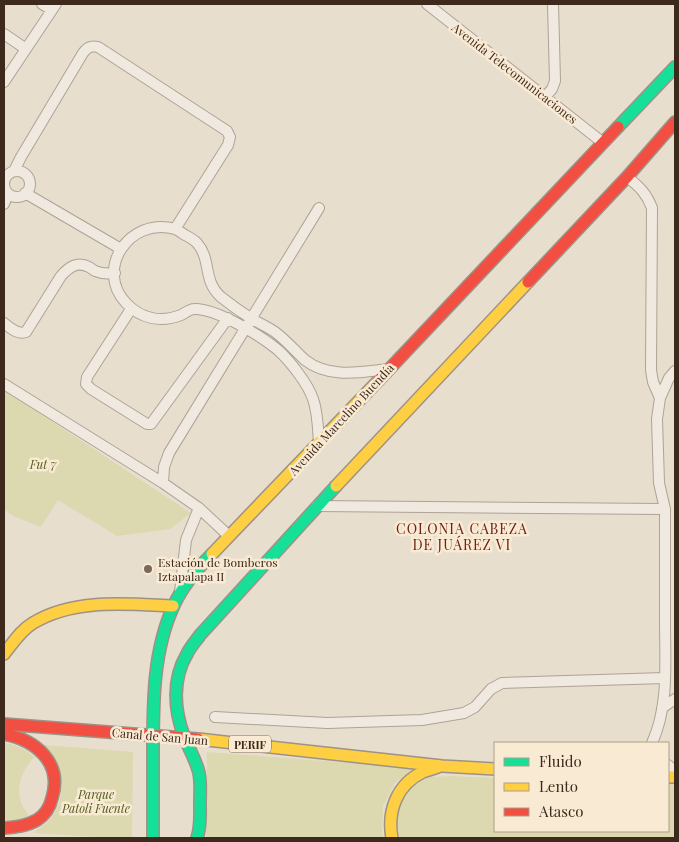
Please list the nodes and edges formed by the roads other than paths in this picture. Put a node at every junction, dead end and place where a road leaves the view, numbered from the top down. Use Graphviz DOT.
graph roads {
  1 [pos="42,4"];
  2 [pos="427,4"];
  3 [pos="553,4"];
  4 [pos="54,7"];
  5 [pos="4,34"];
  6 [pos="26,49"];
  7 [pos="675,67"];
  8 [pos="4,82"];
  9 [pos="545,97"];
  10 [pos="675,122"];
  11 [pos="602,142"];
  12 [pos="18,172"];
  13 [pos="627,177"];
  14 [pos="27,191"];
  15 [pos="11,195"];
  16 [pos="4,204"];
  17 [pos="320,208"];
  18 [pos="174,229"];
  19 [pos="121,249"];
  20 [pos="115,273"];
  21 [pos="131,309"];
  22 [pos="228,318"];
  23 [pos="252,319"];
  24 [pos="4,323"];
  25 [pos="246,329"];
  26 [pos="389,369"];
  27 [pos="675,371"];
  28 [pos="4,384"];
  29 [pos="660,398"];
  30 [pos="319,444"];
  31 [pos="163,483"];
  32 [pos="317,506"];
  33 [pos="199,508"];
  34 [pos="665,508"];
  35 [pos="229,536"];
  36 [pos="179,595"];
  37 [pos="173,606"];
  38 [pos="4,654"];
  39 [pos="665,678"];
  40 [pos="675,699"];
  41 [pos="662,708"];
  42 [pos="215,717"];
  43 [pos="4,724"];
  44 [pos="657,732"];
  45 [pos="4,734"];
  46 [pos="153,734"];
  47 [pos="185,737"];
  48 [pos="652,742"];
  49 [pos="659,742"];
  50 [pos="442,766"];
  51 [pos="494,769"];
  52 [pos="4,828"];
  53 [pos="153,838"];
  54 [pos="197,838"];
  55 [pos="392,838"];
  1 -- 4 [label="street"];
  2 -- 9 [label="street, Avenida Telecomunicaciones"];
  3 -- 9 [label="street"];
  4 -- 6 [label="street"];
  5 -- 6 [label="street"];
  6 -- 8 [label="street"];
  7 -- 11 [label="main road, Avenida Marcelino Buendía"];
  9 -- 11 [label="street, Avenida Telecomunicaciones"];
  10 -- 13 [label="main road"];
  11 -- 26 [label="main road, Avenida Marcelino Buendía"];
  12 -- 14 [label="street"];
  12 -- 15 [label="street"];
  12 -- 18 [label="street"];
  13 -- 29 [label="street"];
  13 -- 32 [label="main road"];
  14 -- 15 [label="street"];
  14 -- 19 [label="street"];
  15 -- 16 [label="street"];
  17 -- 23 [label="street"];
  18 -- 19 [label="street"];
  18 -- 23 [label="street"];
  19 -- 20 [label="street"];
  20 -- 21 [label="street"];
  20 -- 24 [label="street"];
  21 -- 22 [label="street"];
  21 -- 22 [label="street"];
  22 -- 25 [label="street"];
  23 -- 25 [label="street"];
  23 -- 26 [label="street"];
  25 -- 30 [label="street"];
  25 -- 31 [label="street"];
  26 -- 30 [label="main road, Avenida Marcelino Buendía"];
  27 -- 29 [label="street"];
  28 -- 31 [label="street"];
  29 -- 34 [label="street"];
  30 -- 35 [label="main road, Avenida Marcelino Buendía"];
  31 -- 33 [label="street"];
  32 -- 34 [label="street"];
  32 -- 47 [label="main road"];
  33 -- 35 [label="street"];
  33 -- 36 [label="street"];
  34 -- 39 [label="street"];
  35 -- 36 [label="main road, Avenida Marcelino Buendía"];
  36 -- 37 [label="main road, Avenida Marcelino Buendía"];
  37 -- 38 [label="main road"];
  37 -- 46 [label="main road, Avenida Marcelino Buendía"];
  39 -- 41 [label="street"];
  39 -- 42 [label="street"];
  40 -- 41 [label="street"];
  41 -- 44 [label="street"];
  43 -- 46 [label="main road, Canal de San Juan / PERIF"];
  44 -- 48 [label="street"];
  44 -- 49 [label="street"];
  45 -- 52 [label="main road"];
  46 -- 47 [label="main road, Canal de San Juan / PERIF"];
  46 -- 53 [label="main road, Avenida Marcelino Buendía"];
  47 -- 50 [label="main road, Canal de San Juan / PERIF"];
  47 -- 54 [label="main road"];
  50 -- 51 [label="main road, Canal de San Juan / PERIF"];
  50 -- 55 [label="main road"];
}
